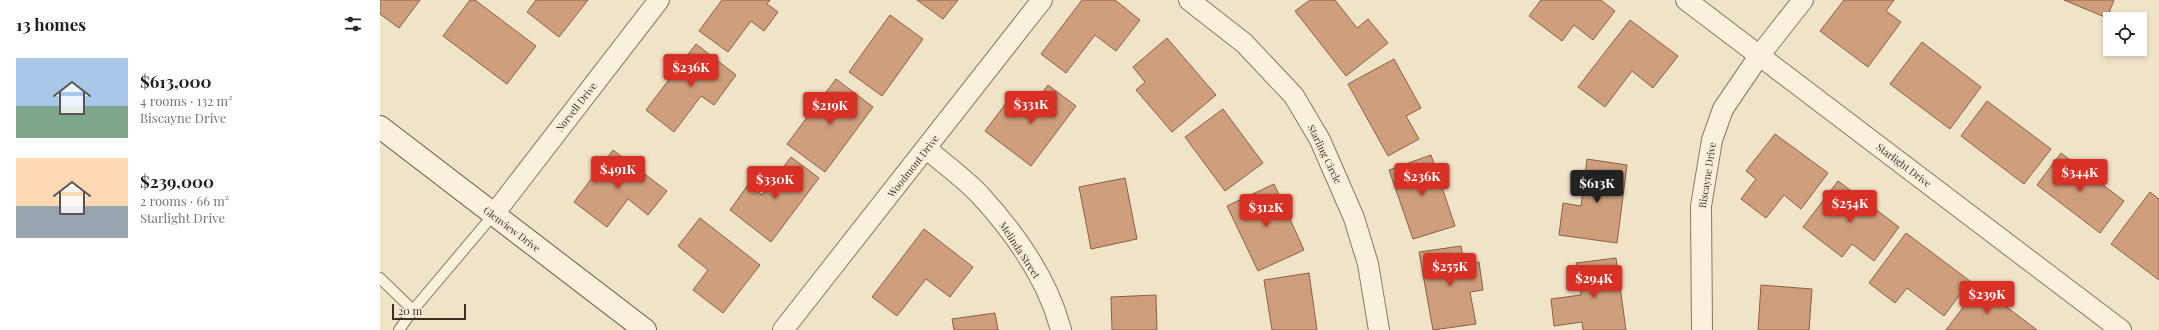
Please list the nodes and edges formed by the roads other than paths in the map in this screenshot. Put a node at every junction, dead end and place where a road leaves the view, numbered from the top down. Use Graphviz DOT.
graph roads {
  1 [pos="659,0"];
  2 [pos="1042,0"];
  3 [pos="1189,0"];
  4 [pos="1686,0"];
  5 [pos="1803,0"];
  6 [pos="1759,56"];
  7 [pos="380,127"];
  8 [pos="927,149"];
  9 [pos="494,214"];
  10 [pos="380,278"];
  11 [pos="414,310"];
  12 [pos="2114,328"];
  13 [pos="399,330"];
  14 [pos="645,330"];
  15 [pos="783,330"];
  16 [pos="1061,330"];
  17 [pos="1379,330"];
  18 [pos="1702,330"];
  1 -- 9 [label="street, Norvell Drive"];
  2 -- 8 [label="street, Woodmont Drive"];
  3 -- 17 [label="street, Starling Circle"];
  4 -- 6 [label="street, Starlight Drive"];
  5 -- 6 [label="street, Biscayne Drive"];
  6 -- 12 [label="street, Starlight Drive"];
  6 -- 18 [label="street, Biscayne Drive"];
  7 -- 9 [label="main road, Glenview Drive"];
  8 -- 15 [label="street, Woodmont Drive"];
  8 -- 16 [label="street, Melinda Street"];
  9 -- 11 [label="lane"];
  9 -- 14 [label="main road, Glenview Drive"];
  10 -- 11 [label="lane"];
  11 -- 13 [label="lane"];
}
